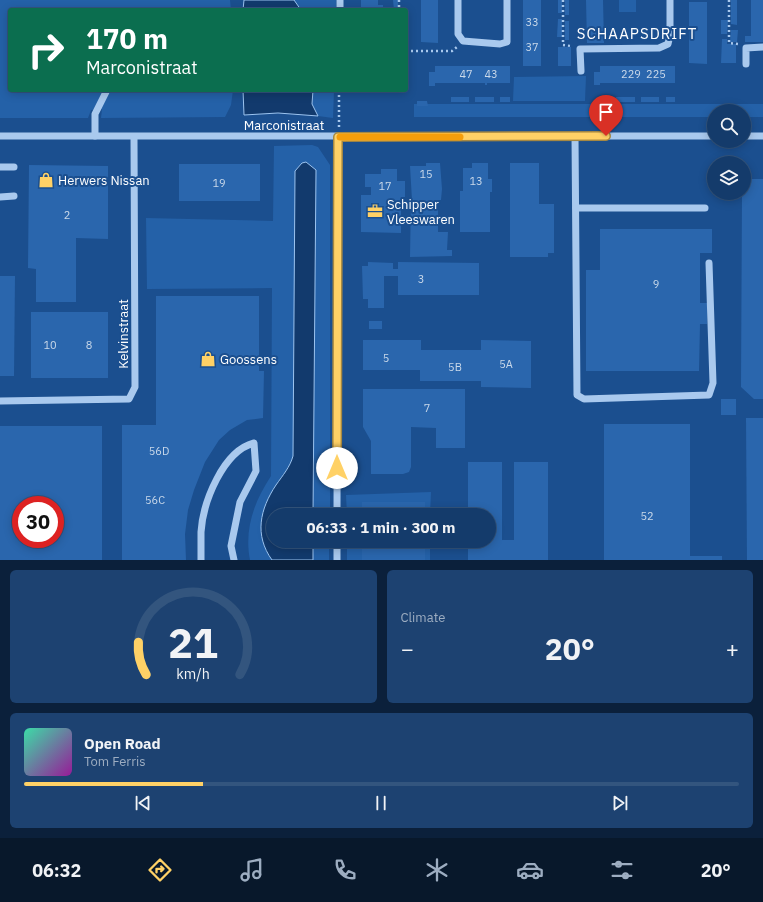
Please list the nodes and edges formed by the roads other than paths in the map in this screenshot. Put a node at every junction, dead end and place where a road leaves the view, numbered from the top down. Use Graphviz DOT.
graph roads {
  1 [pos="458,0"];
  2 [pos="507,0"];
  3 [pos="670,0"];
  4 [pos="763,47"];
  5 [pos="746,64"];
  6 [pos="580,71"];
  7 [pos="106,92"];
  8 [pos="0,136"];
  9 [pos="95,136"];
  10 [pos="575,136"];
  11 [pos="707,136"];
  12 [pos="751,136"];
  13 [pos="763,136"];
  14 [pos="134,137"];
  15 [pos="338,137"];
  16 [pos="0,167"];
  17 [pos="14,167"];
  18 [pos="14,196"];
  19 [pos="0,197"];
  20 [pos="576,208"];
  21 [pos="705,208"];
  22 [pos="709,263"];
  23 [pos="0,401"];
  24 [pos="337,508"];
  25 [pos="337,548"];
  26 [pos="201,560"];
  27 [pos="234,560"];
  28 [pos="337,560"];
  1 -- 2 [label="street"];
  3 -- 6 [label="street"];
  4 -- 5 [label="street"];
  7 -- 9 [label="street"];
  8 -- 9 [label="street, Marconistraat"];
  9 -- 14 [label="street, Marconistraat"];
  10 -- 11 [label="street, Marconistraat"];
  10 -- 15 [label="street, Marconistraat"];
  10 -- 20 [label="street"];
  12 -- 13 [label="street"];
  14 -- 15 [label="street, Marconistraat"];
  14 -- 23 [label="street, Kelvinstraat"];
  15 -- 24 [label="street"];
  16 -- 17 [label="street"];
  18 -- 19 [label="street"];
  20 -- 21 [label="street"];
  20 -- 22 [label="street"];
  25 -- 28 [label="street"];
  26 -- 27 [label="street"];
}
